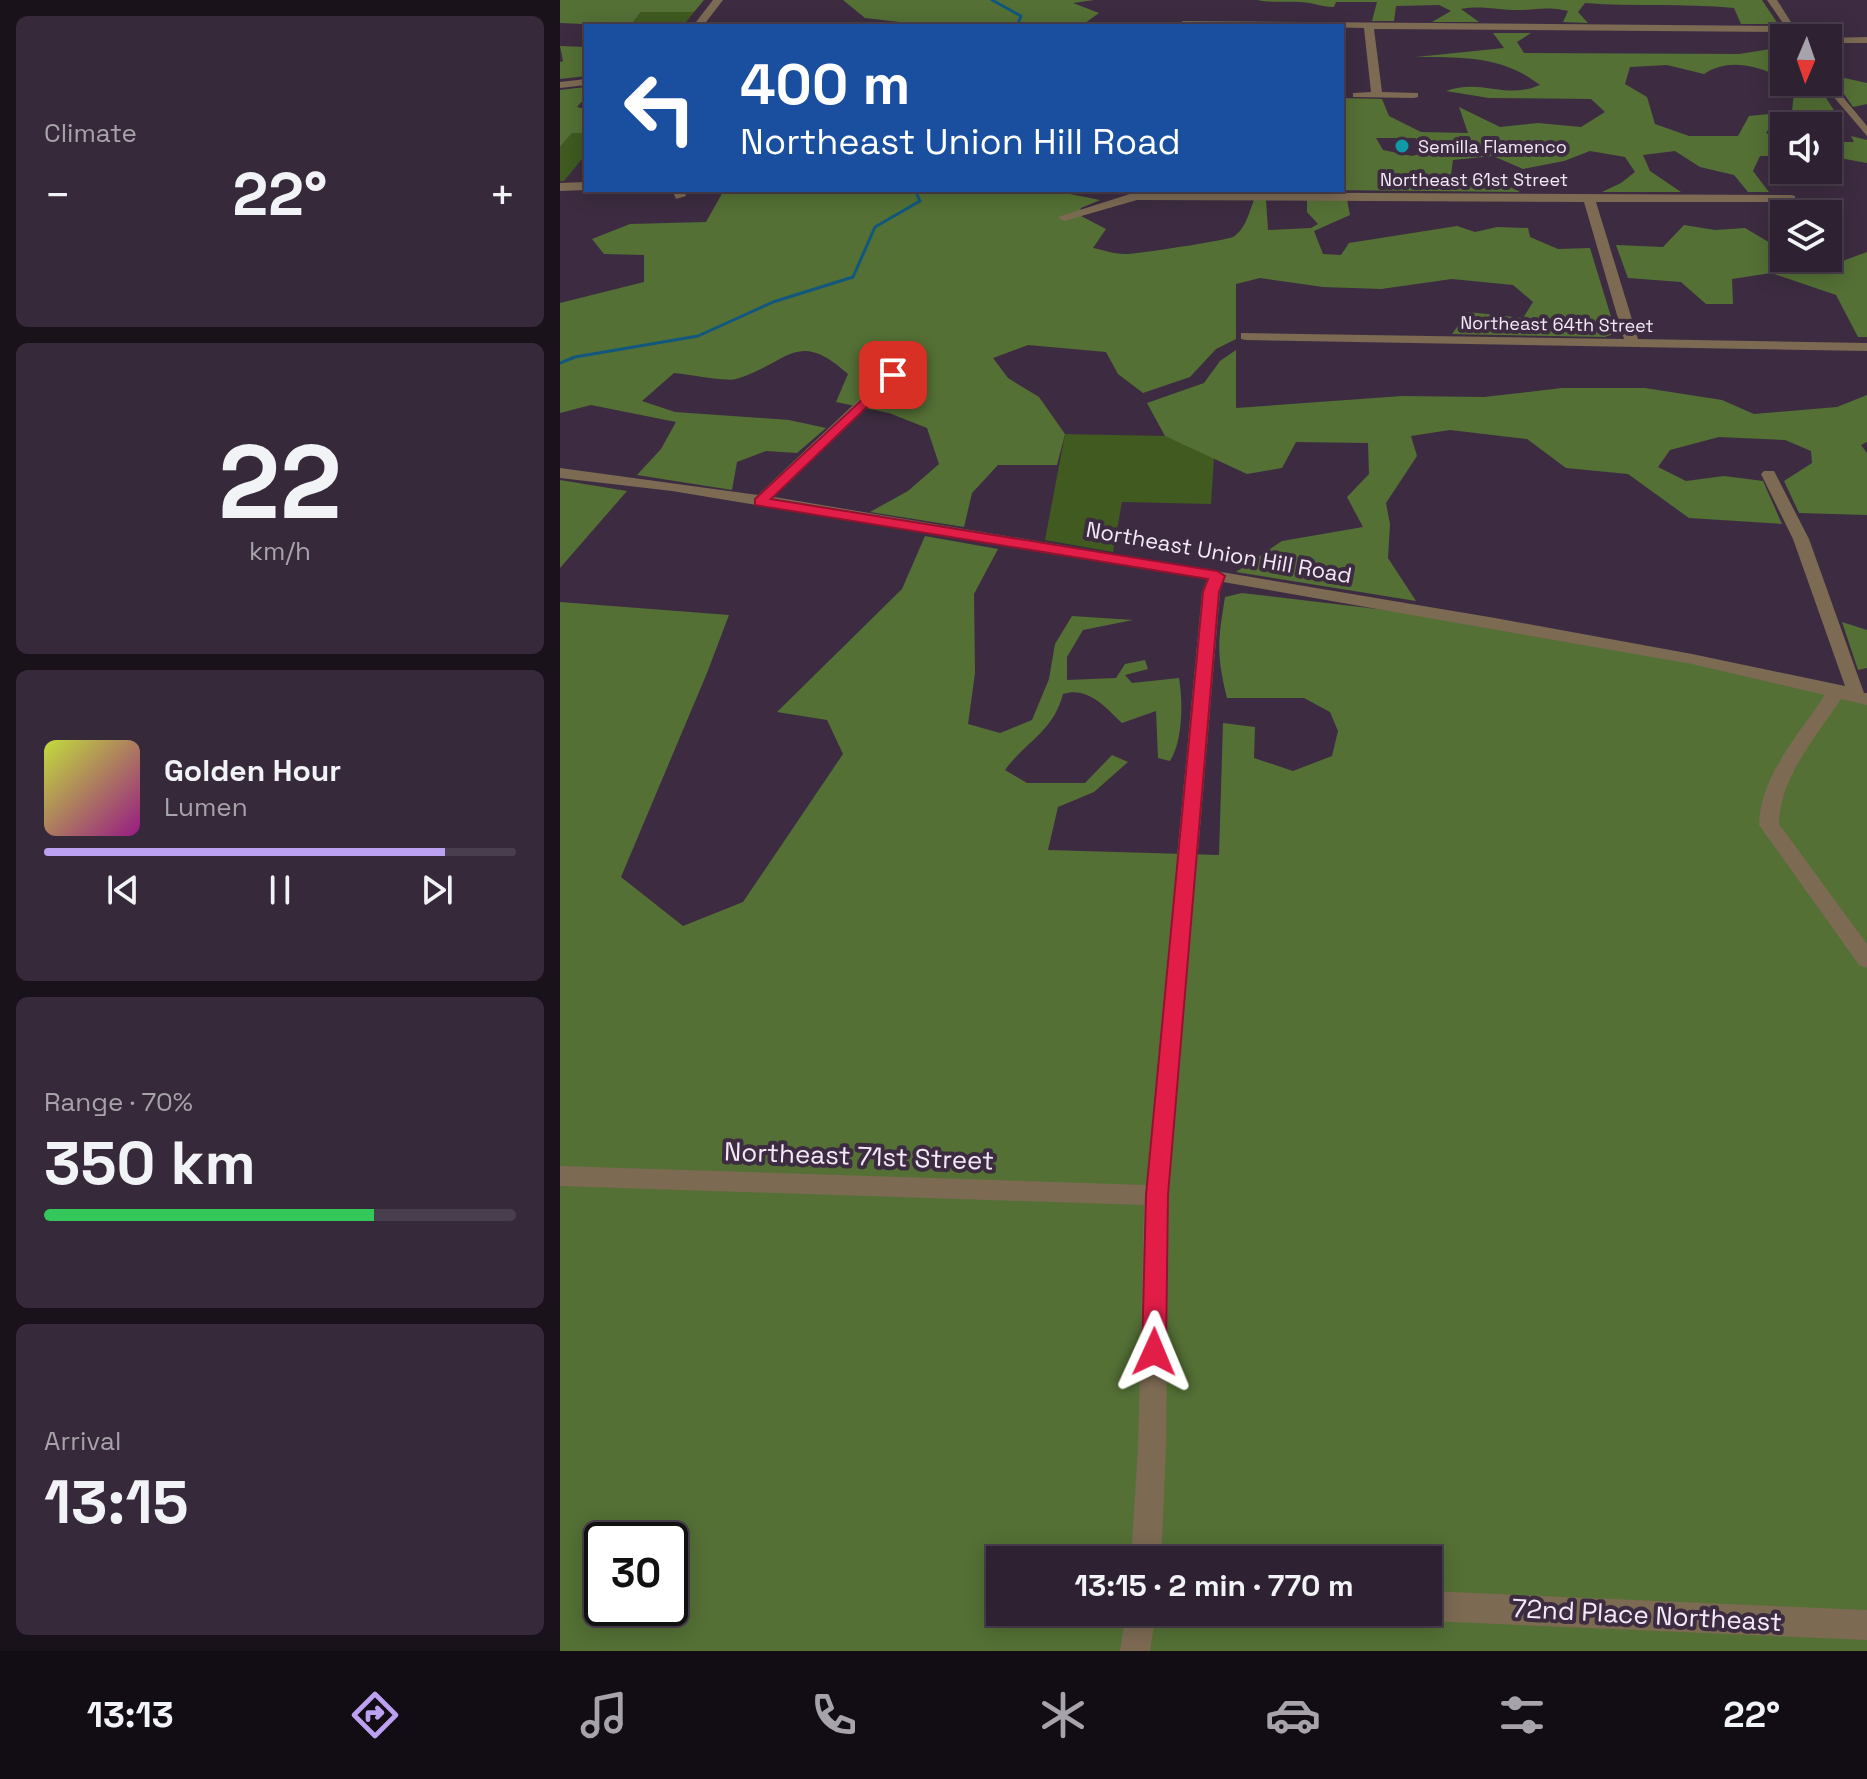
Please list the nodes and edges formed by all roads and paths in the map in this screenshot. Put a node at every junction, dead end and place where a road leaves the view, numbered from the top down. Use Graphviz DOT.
graph roads {
  1 [pos="718,0"];
  2 [pos="1772,0"];
  3 [pos="700,24"];
  4 [pos="1788,24"];
  5 [pos="1344,25"];
  6 [pos="1369,25"];
  7 [pos="1770,33"];
  8 [pos="1842,40"];
  9 [pos="1867,40"];
  10 [pos="584,82"];
  11 [pos="560,85"];
  12 [pos="1357,95"];
  13 [pos="1377,95"];
  14 [pos="1414,95"];
  15 [pos="1837,96"];
  16 [pos="1867,133"];
  17 [pos="1257,194"];
  18 [pos="1589,197"];
  19 [pos="1791,199"];
  20 [pos="1064,217"];
  21 [pos="1246,336"];
  22 [pos="1632,343"];
  23 [pos="1867,347"];
  24 [pos="893,375"];
  25 [pos="560,473"];
  26 [pos="1769,474"];
  27 [pos="760,502"];
  28 [pos="1217,576"];
  29 [pos="1836,692"];
  30 [pos="1867,699"];
  31 [pos="1867,960"];
  32 [pos="560,1176"];
  33 [pos="1157,1195"];
  34 [pos="1147,1546"];
  35 [pos="1442,1607"];
  36 [pos="1866,1625"];
  37 [pos="1139,1626"];
  38 [pos="1135,1651"];
  1 -- 3 [label="street"];
  2 -- 4 [label="street"];
  5 -- 6 [label="street"];
  6 -- 7 [label="street"];
  6 -- 13 [label="street"];
  8 -- 9 [label="street"];
  10 -- 11 [label="street"];
  12 -- 13 [label="street"];
  13 -- 14 [label="street"];
  15 -- 16 [label="street"];
  17 -- 18 [label="street, Northeast 61st Street"];
  17 -- 20 [label="street, Northeast 61st Street"];
  18 -- 19 [label="street, Northeast 61st Street"];
  18 -- 22 [label="street"];
  21 -- 22 [label="street, Northeast 64th Street"];
  22 -- 23 [label="street, Northeast 64th Street"];
  24 -- 27 [label="street"];
  25 -- 27 [label="street, Northeast Union Hill Road"];
  26 -- 29 [label="street"];
  27 -- 28 [label="street, Northeast Union Hill Road"];
  28 -- 29 [label="street, Northeast Union Hill Road"];
  28 -- 33 [label="street"];
  29 -- 30 [label="street, Northeast Union Hill Road"];
  29 -- 31 [label="street"];
  32 -- 33 [label="street, Northeast 71st Street"];
  33 -- 34 [label="street"];
  35 -- 36 [label="street, 72nd Place Northeast"];
  37 -- 38 [label="street"];
}
